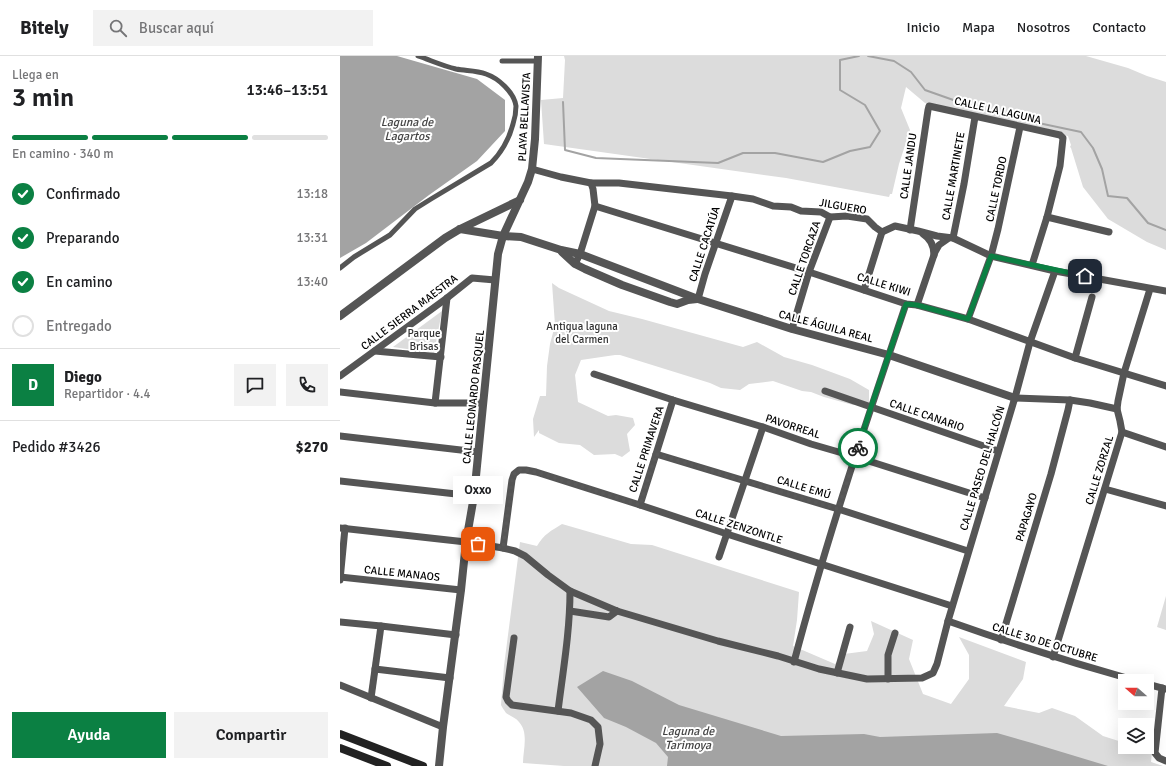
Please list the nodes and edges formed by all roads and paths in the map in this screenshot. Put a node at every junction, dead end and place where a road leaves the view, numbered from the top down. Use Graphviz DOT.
graph roads {
  1 [pos="418,56"];
  2 [pos="538,59"];
  3 [pos="502,61"];
  4 [pos="929,106"];
  5 [pos="975,117"];
  6 [pos="1020,127"];
  7 [pos="532,169"];
  8 [pos="591,183"];
  9 [pos="732,196"];
  10 [pos="520,200"];
  11 [pos="595,206"];
  12 [pos="830,217"];
  13 [pos="1047,217"];
  14 [pos="460,229"];
  15 [pos="914,230"];
  16 [pos="882,232"];
  17 [pos="1109,232"];
  18 [pos="503,236"];
  19 [pos="951,238"];
  20 [pos="715,243"];
  21 [pos="561,250"];
  22 [pos="580,254"];
  23 [pos="934,256"];
  24 [pos="991,256"];
  25 [pos="575,264"];
  26 [pos="1032,265"];
  27 [pos="340,268"];
  28 [pos="1055,270"];
  29 [pos="809,272"];
  30 [pos="495,280"];
  31 [pos="1150,289"];
  32 [pos="864,290"];
  33 [pos="1166,291"];
  34 [pos="1092,297"];
  35 [pos="447,298"];
  36 [pos="698,299"];
  37 [pos="906,304"];
  38 [pos="917,305"];
  39 [pos="340,316"];
  40 [pos="968,319"];
  41 [pos="792,329"];
  42 [pos="1030,342"];
  43 [pos="375,351"];
  44 [pos="889,355"];
  45 [pos="441,357"];
  46 [pos="1074,358"];
  47 [pos="1124,373"];
  48 [pos="594,374"];
  49 [pos="340,376"];
  50 [pos="1166,386"];
  51 [pos="825,391"];
  52 [pos="340,392"];
  53 [pos="1015,398"];
  54 [pos="674,400"];
  55 [pos="1070,400"];
  56 [pos="435,403"];
  57 [pos="483,403"];
  58 [pos="871,407"];
  59 [pos="1117,409"];
  60 [pos="763,427"];
  61 [pos="1122,432"];
  62 [pos="340,436"];
  63 [pos="1166,447"];
  64 [pos="998,451"];
  65 [pos="478,452"];
  66 [pos="656,454"];
  67 [pos="856,457"];
  68 [pos="745,480"];
  69 [pos="340,481"];
  70 [pos="1105,489"];
  71 [pos="474,496"];
  72 [pos="985,498"];
  73 [pos="640,505"];
  74 [pos="1166,506"];
  75 [pos="838,509"];
  76 [pos="342,528"];
  77 [pos="727,534"];
  78 [pos="466,542"];
  79 [pos="503,548"];
  80 [pos="968,551"];
  81 [pos="719,557"];
  82 [pos="822,564"];
  83 [pos="340,577"];
  84 [pos="340,580"];
  85 [pos="461,590"];
  86 [pos="570,591"];
  87 [pos="952,606"];
  88 [pos="570,611"];
  89 [pos="617,611"];
  90 [pos="948,621"];
  91 [pos="340,622"];
  92 [pos="381,626"];
  93 [pos="850,627"];
  94 [pos="895,633"];
  95 [pos="456,635"];
  96 [pos="514,638"];
  97 [pos="1001,640"];
  98 [pos="1053,657"];
  99 [pos="794,662"];
  100 [pos="375,669"];
  101 [pos="837,673"];
  102 [pos="1118,676"];
  103 [pos="450,678"];
  104 [pos="888,679"];
  105 [pos="340,685"];
  106 [pos="1154,686"];
  107 [pos="1164,689"];
  108 [pos="371,698"];
  109 [pos="558,711"];
  110 [pos="443,727"];
  111 [pos="340,734"];
  112 [pos="340,748"];
  113 [pos="1166,761"];
  114 [pos="387,766"];
  115 [pos="423,766"];
  116 [pos="439,766"];
  117 [pos="595,766"];
  1 -- 27 [label="street"];
  2 -- 3 [label="street"];
  2 -- 7 [label="street, PLAYA BELLAVISTA"];
  4 -- 5 [label="street, CALLE LA LAGUNA"];
  4 -- 15 [label="street, CALLE JANDU"];
  5 -- 6 [label="street, CALLE LA LAGUNA"];
  5 -- 19 [label="street, CALLE MARTINETE"];
  6 -- 13 [label="street, CALLE LA LAGUNA"];
  6 -- 24 [label="street, CALLE TORDO"];
  7 -- 8 [label="street, JILGUERO"];
  7 -- 10 [label="street, PLAYA BELLAVISTA"];
  8 -- 9 [label="street, JILGUERO"];
  8 -- 11 [label="street"];
  9 -- 12 [label="street, JILGUERO"];
  9 -- 20 [label="street, CALLE CACATÚA"];
  10 -- 14 [label="street"];
  10 -- 18 [label="street, CALLE LEONARDO PASQUEL"];
  11 -- 20 [label="street, CALLE KIWI"];
  11 -- 22 [label="street"];
  12 -- 16 [label="street, JILGUERO"];
  12 -- 29 [label="street, CALLE TORCAZA"];
  13 -- 17 [label="street"];
  13 -- 26 [label="street"];
  14 -- 18 [label="street, CALLE ÁGUILA REAL"];
  14 -- 39 [label="street"];
  15 -- 16 [label="street"];
  15 -- 19 [label="street"];
  15 -- 23 [label="street"];
  16 -- 32 [label="street"];
  18 -- 21 [label="street, CALLE ÁGUILA REAL"];
  18 -- 30 [label="street, CALLE LEONARDO PASQUEL"];
  19 -- 23 [label="street"];
  19 -- 24 [label="street"];
  20 -- 29 [label="street, CALLE KIWI"];
  20 -- 36 [label="street, CALLE CACATÚA"];
  21 -- 22 [label="street, CALLE ÁGUILA REAL"];
  21 -- 25 [label="street, CALLE ÁGUILA REAL"];
  22 -- 25 [label="street"];
  22 -- 36 [label="street, CALLE ÁGUILA REAL"];
  23 -- 38 [label="street"];
  24 -- 26 [label="street"];
  24 -- 40 [label="street, CALLE TORDO"];
  25 -- 36 [label="street, CALLE ÁGUILA REAL"];
  26 -- 28 [label="street"];
  28 -- 31 [label="street"];
  28 -- 42 [label="street, CALLE PASEO DEL HALCÓN"];
  29 -- 32 [label="street, CALLE KIWI"];
  29 -- 41 [label="street, CALLE TORCAZA"];
  30 -- 35 [label="street, CALLE SIERRA MAESTRA"];
  30 -- 57 [label="street, CALLE LEONARDO PASQUEL"];
  31 -- 33 [label="street"];
  31 -- 47 [label="street, CALLE ZORZAL"];
  32 -- 37 [label="street, CALLE KIWI"];
  34 -- 46 [label="street"];
  35 -- 43 [label="street, CALLE SIERRA MAESTRA"];
  35 -- 45 [label="street"];
  36 -- 41 [label="street, CALLE ÁGUILA REAL"];
  37 -- 38 [label="street, CALLE KIWI"];
  37 -- 44 [label="street"];
  38 -- 40 [label="street, CALLE KIWI"];
  40 -- 42 [label="street, CALLE KIWI"];
  41 -- 44 [label="street, CALLE ÁGUILA REAL"];
  42 -- 46 [label="street, CALLE KIWI"];
  42 -- 53 [label="street, CALLE PASEO DEL HALCÓN"];
  43 -- 45 [label="street"];
  43 -- 49 [label="street, CALLE SIERRA MAESTRA"];
  44 -- 53 [label="street, CALLE ÁGUILA REAL"];
  44 -- 58 [label="street"];
  45 -- 56 [label="street"];
  46 -- 47 [label="street, CALLE KIWI"];
  47 -- 50 [label="street, CALLE KIWI"];
  47 -- 59 [label="street, CALLE ZORZAL"];
  48 -- 54 [label="street, PAVORREAL"];
  51 -- 58 [label="street, CALLE CANARIO"];
  52 -- 56 [label="street"];
  53 -- 55 [label="street"];
  53 -- 64 [label="street, CALLE PASEO DEL HALCÓN"];
  54 -- 60 [label="street, PAVORREAL"];
  54 -- 66 [label="street, CALLE PRIMAVERA"];
  55 -- 59 [label="street"];
  55 -- 97 [label="street, PAPAGAYO"];
  56 -- 57 [label="street"];
  57 -- 65 [label="street, CALLE LEONARDO PASQUEL"];
  58 -- 64 [label="street, CALLE CANARIO"];
  58 -- 67 [label="street"];
  59 -- 61 [label="street, CALLE ZORZAL"];
  60 -- 67 [label="street, PAVORREAL"];
  60 -- 68 [label="street"];
  61 -- 63 [label="street"];
  61 -- 70 [label="street, CALLE ZORZAL"];
  62 -- 65 [label="street"];
  64 -- 72 [label="street, CALLE PASEO DEL HALCÓN"];
  65 -- 71 [label="street, CALLE LEONARDO PASQUEL"];
  66 -- 68 [label="street, CALLE EMÚ"];
  66 -- 73 [label="street, CALLE PRIMAVERA"];
  67 -- 72 [label="street, PAVORREAL"];
  67 -- 75 [label="street"];
  68 -- 75 [label="street, CALLE EMÚ"];
  68 -- 77 [label="street"];
  69 -- 71 [label="street"];
  70 -- 74 [label="street"];
  70 -- 98 [label="street, CALLE ZORZAL"];
  71 -- 78 [label="street, CALLE LEONARDO PASQUEL"];
  72 -- 80 [label="street, CALLE PASEO DEL HALCÓN"];
  73 -- 77 [label="street, CALLE ZENZONTLE"];
  73 -- 79 [label="street, CALLE ZENZONTLE"];
  75 -- 80 [label="street, CALLE EMÚ"];
  75 -- 82 [label="street"];
  76 -- 78 [label="street"];
  76 -- 83 [label="street"];
  77 -- 81 [label="street"];
  77 -- 82 [label="street, CALLE ZENZONTLE"];
  78 -- 79 [label="street"];
  78 -- 85 [label="street, CALLE LEONARDO PASQUEL"];
  79 -- 86 [label="street"];
  80 -- 87 [label="street, CALLE PASEO DEL HALCÓN"];
  82 -- 87 [label="street, CALLE ZENZONTLE"];
  82 -- 99 [label="street"];
  83 -- 84 [label="street"];
  83 -- 85 [label="street, CALLE MANAOS"];
  85 -- 95 [label="street, CALLE LEONARDO PASQUEL"];
  86 -- 88 [label="street"];
  86 -- 89 [label="street"];
  87 -- 90 [label="street, CALLE PASEO DEL HALCÓN"];
  88 -- 89 [label="street"];
  88 -- 109 [label="street"];
  89 -- 99 [label="street"];
  90 -- 97 [label="street, CALLE 30 DE OCTUBRE"];
  90 -- 104 [label="street, CALLE PASEO DEL HALCÓN"];
  91 -- 92 [label="street"];
  92 -- 95 [label="street"];
  92 -- 100 [label="street"];
  93 -- 101 [label="street"];
  94 -- 104 [label="street"];
  95 -- 103 [label="street, CALLE LEONARDO PASQUEL"];
  96 -- 109 [label="street"];
  97 -- 98 [label="street, CALLE 30 DE OCTUBRE"];
  98 -- 102 [label="street, CALLE 30 DE OCTUBRE"];
  99 -- 101 [label="street"];
  100 -- 103 [label="street"];
  100 -- 108 [label="street"];
  101 -- 104 [label="street"];
  103 -- 110 [label="street, CALLE LEONARDO PASQUEL"];
  105 -- 108 [label="street"];
  106 -- 107 [label="street"];
  107 -- 113 [label="street"];
  108 -- 110 [label="street"];
  109 -- 117 [label="street"];
  110 -- 116 [label="street, CALLE LEONARDO PASQUEL"];
  111 -- 115 [label="main road"];
  112 -- 114 [label="main road"];
}
